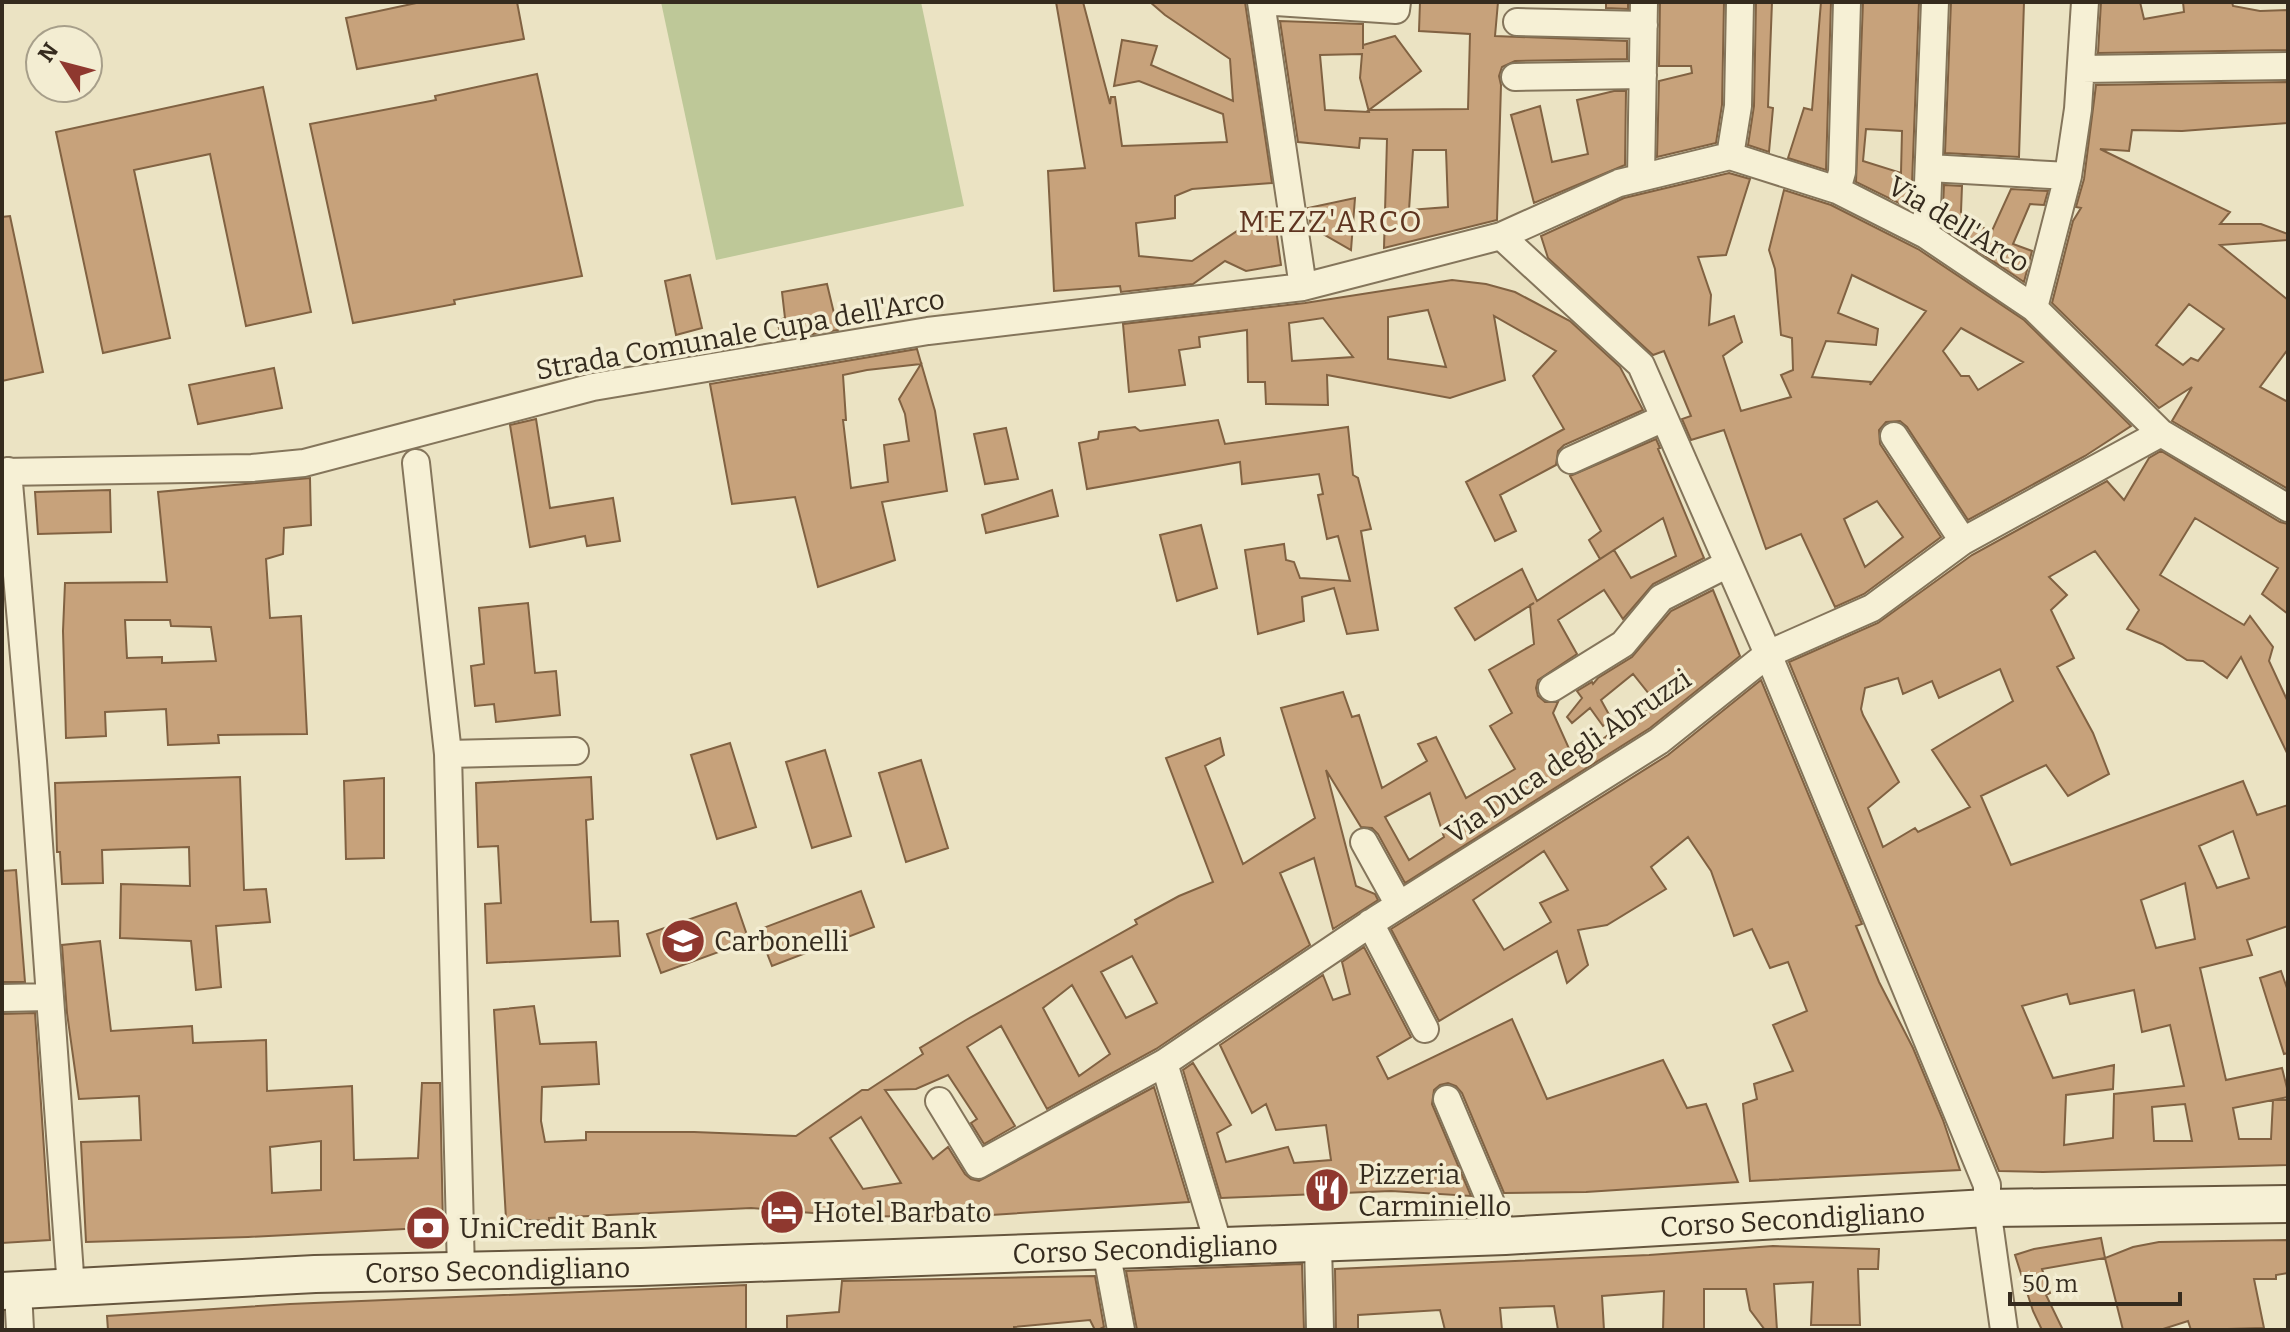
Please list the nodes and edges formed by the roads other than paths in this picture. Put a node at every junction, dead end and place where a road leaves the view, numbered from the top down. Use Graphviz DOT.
graph roads {
  1 [pos="1261,2"];
  2 [pos="1276,2"];
  3 [pos="1397,2"];
  4 [pos="1740,2"];
  5 [pos="1847,2"];
  6 [pos="1935,2"];
  7 [pos="2085,2"];
  8 [pos="1644,13"];
  9 [pos="1517,22"];
  10 [pos="2288,66"];
  11 [pos="2082,69"];
  12 [pos="1643,75"];
  13 [pos="1515,77"];
  14 [pos="1730,156"];
  15 [pos="1929,168"];
  16 [pos="2068,176"];
  17 [pos="1641,177"];
  18 [pos="1837,190"];
  19 [pos="1926,235"];
  20 [pos="1501,236"];
  21 [pos="1303,287"];
  22 [pos="2034,308"];
  23 [pos="1664,418"];
  24 [pos="2161,433"];
  25 [pos="1894,436"];
  26 [pos="1571,460"];
  27 [pos="416,463"];
  28 [pos="5,471"];
  29 [pos="2288,508"];
  30 [pos="1963,541"];
  31 [pos="1728,564"];
  32 [pos="1768,654"];
  33 [pos="1552,688"];
  34 [pos="575,751"];
  35 [pos="448,754"];
  36 [pos="1364,842"];
  37 [pos="1399,905"];
  38 [pos="1370,923"];
  39 [pos="49,997"];
  40 [pos="2,998"];
  41 [pos="1425,1029"];
  42 [pos="1164,1063"];
  43 [pos="1447,1099"];
  44 [pos="939,1101"];
  45 [pos="2288,1204"];
  46 [pos="1987,1208"];
  47 [pos="1505,1236"];
  48 [pos="1318,1243"];
  49 [pos="1219,1246"];
  50 [pos="1106,1250"];
  51 [pos="461,1271"];
  52 [pos="71,1288"];
  53 [pos="10,1290"];
  54 [pos="20,1330"];
  55 [pos="1121,1330"];
  56 [pos="1320,1330"];
  57 [pos="2004,1330"];
  1 -- 21 [label="street"];
  2 -- 3 [label="street"];
  4 -- 14 [label="street"];
  5 -- 18 [label="street"];
  6 -- 15 [label="street"];
  7 -- 11 [label="street"];
  8 -- 9 [label="street"];
  8 -- 12 [label="street"];
  10 -- 11 [label="street"];
  11 -- 16 [label="street"];
  12 -- 13 [label="street"];
  12 -- 17 [label="street"];
  14 -- 17 [label="street"];
  14 -- 18 [label="street, Via dell'Arco"];
  15 -- 16 [label="street"];
  15 -- 19 [label="street"];
  16 -- 22 [label="street"];
  17 -- 20 [label="street"];
  18 -- 19 [label="street, Via dell'Arco"];
  19 -- 22 [label="street, Via dell'Arco"];
  20 -- 21 [label="street, Strada Comunale Cupa dell'Arco"];
  20 -- 23 [label="street"];
  21 -- 28 [label="street, Strada Comunale Cupa dell'Arco"];
  22 -- 24 [label="street, Via dell'Arco"];
  23 -- 26 [label="street"];
  23 -- 31 [label="street"];
  24 -- 29 [label="street, Via dell'Arco"];
  24 -- 30 [label="street, Via Duca degli Abruzzi"];
  25 -- 30 [label="street"];
  27 -- 35 [label="street"];
  28 -- 39 [label="street"];
  30 -- 32 [label="street, Via Duca degli Abruzzi"];
  31 -- 32 [label="street"];
  31 -- 33 [label="street"];
  32 -- 37 [label="street, Via Duca degli Abruzzi"];
  32 -- 46 [label="street"];
  34 -- 35 [label="street"];
  35 -- 51 [label="street"];
  36 -- 37 [label="street"];
  37 -- 38 [label="street, Via Duca degli Abruzzi"];
  38 -- 41 [label="street"];
  38 -- 42 [label="street, Via Duca degli Abruzzi"];
  39 -- 40 [label="street"];
  39 -- 52 [label="street"];
  42 -- 44 [label="street, Via Duca degli Abruzzi"];
  42 -- 49 [label="street"];
  43 -- 47 [label="street"];
  45 -- 46 [label="main road, Corso Secondigliano"];
  46 -- 47 [label="main road, Corso Secondigliano"];
  46 -- 57 [label="street"];
  47 -- 48 [label="main road, Corso Secondigliano"];
  48 -- 49 [label="main road, Corso Secondigliano"];
  48 -- 56 [label="street"];
  49 -- 50 [label="main road, Corso Secondigliano"];
  50 -- 51 [label="main road, Corso Secondigliano"];
  50 -- 55 [label="street"];
  51 -- 52 [label="main road, Corso Secondigliano"];
  52 -- 53 [label="main road, Corso Secondigliano"];
  53 -- 54 [label="street"];
}
